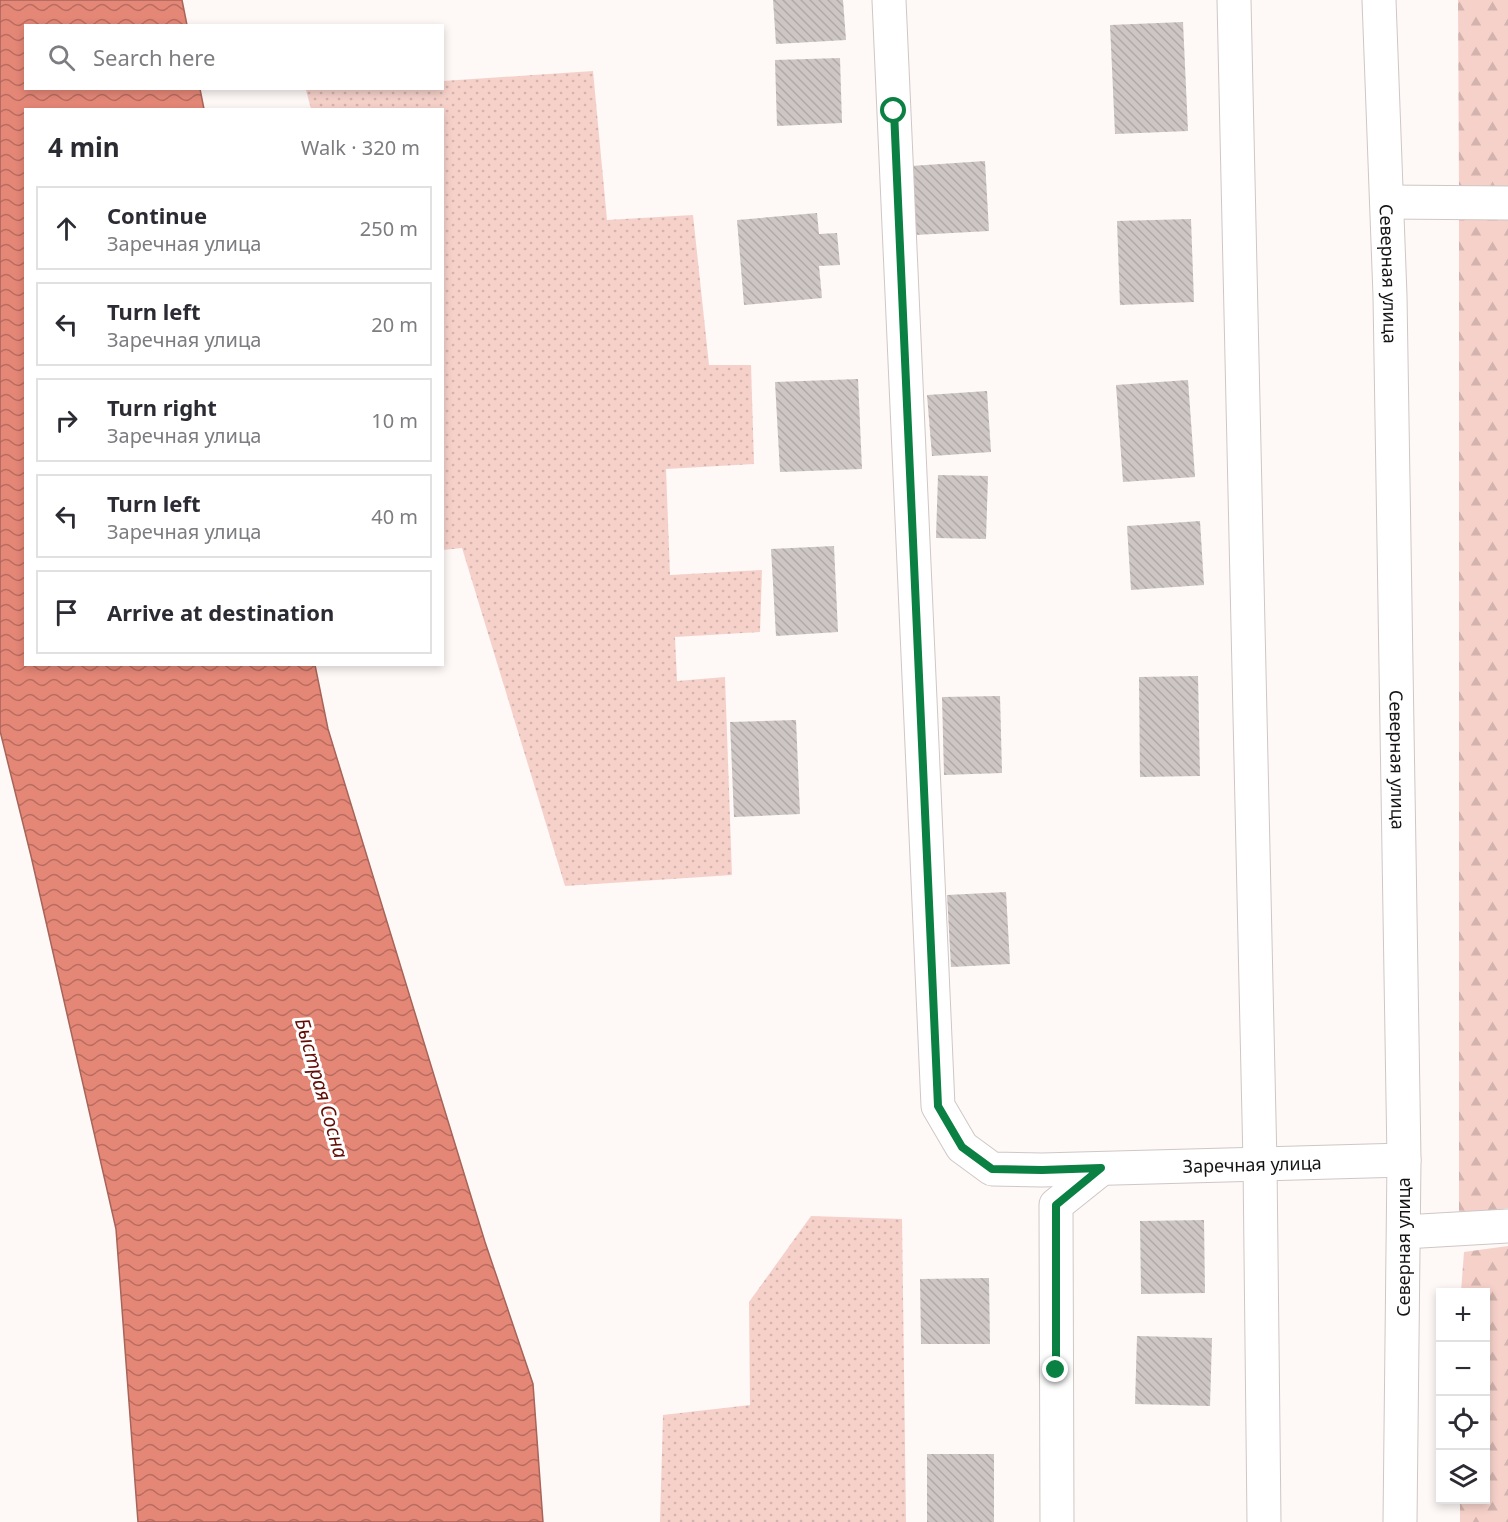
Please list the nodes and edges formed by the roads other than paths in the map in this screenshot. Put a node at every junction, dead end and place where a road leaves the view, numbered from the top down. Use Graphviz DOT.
graph roads {
  1 [pos="889,0"];
  2 [pos="1234,0"];
  3 [pos="1379,0"];
  4 [pos="1387,202"];
  5 [pos="1508,203"];
  6 [pos="1404,1160"];
  7 [pos="1260,1162"];
  8 [pos="1101,1168"];
  9 [pos="1508,1226"];
  10 [pos="1404,1232"];
  11 [pos="1057,1522"];
  12 [pos="1264,1522"];
  13 [pos="1400,1522"];
  1 -- 8 [label="street, Заречная улица"];
  2 -- 7 [label="street"];
  3 -- 4 [label="street, Северная улица"];
  4 -- 5 [label="street"];
  4 -- 6 [label="street, Северная улица"];
  6 -- 7 [label="street, Заречная улица"];
  6 -- 10 [label="street, Северная улица"];
  7 -- 8 [label="street, Заречная улица"];
  7 -- 12 [label="street"];
  8 -- 11 [label="street"];
  9 -- 10 [label="street"];
  10 -- 13 [label="street, Северная улица"];
}
